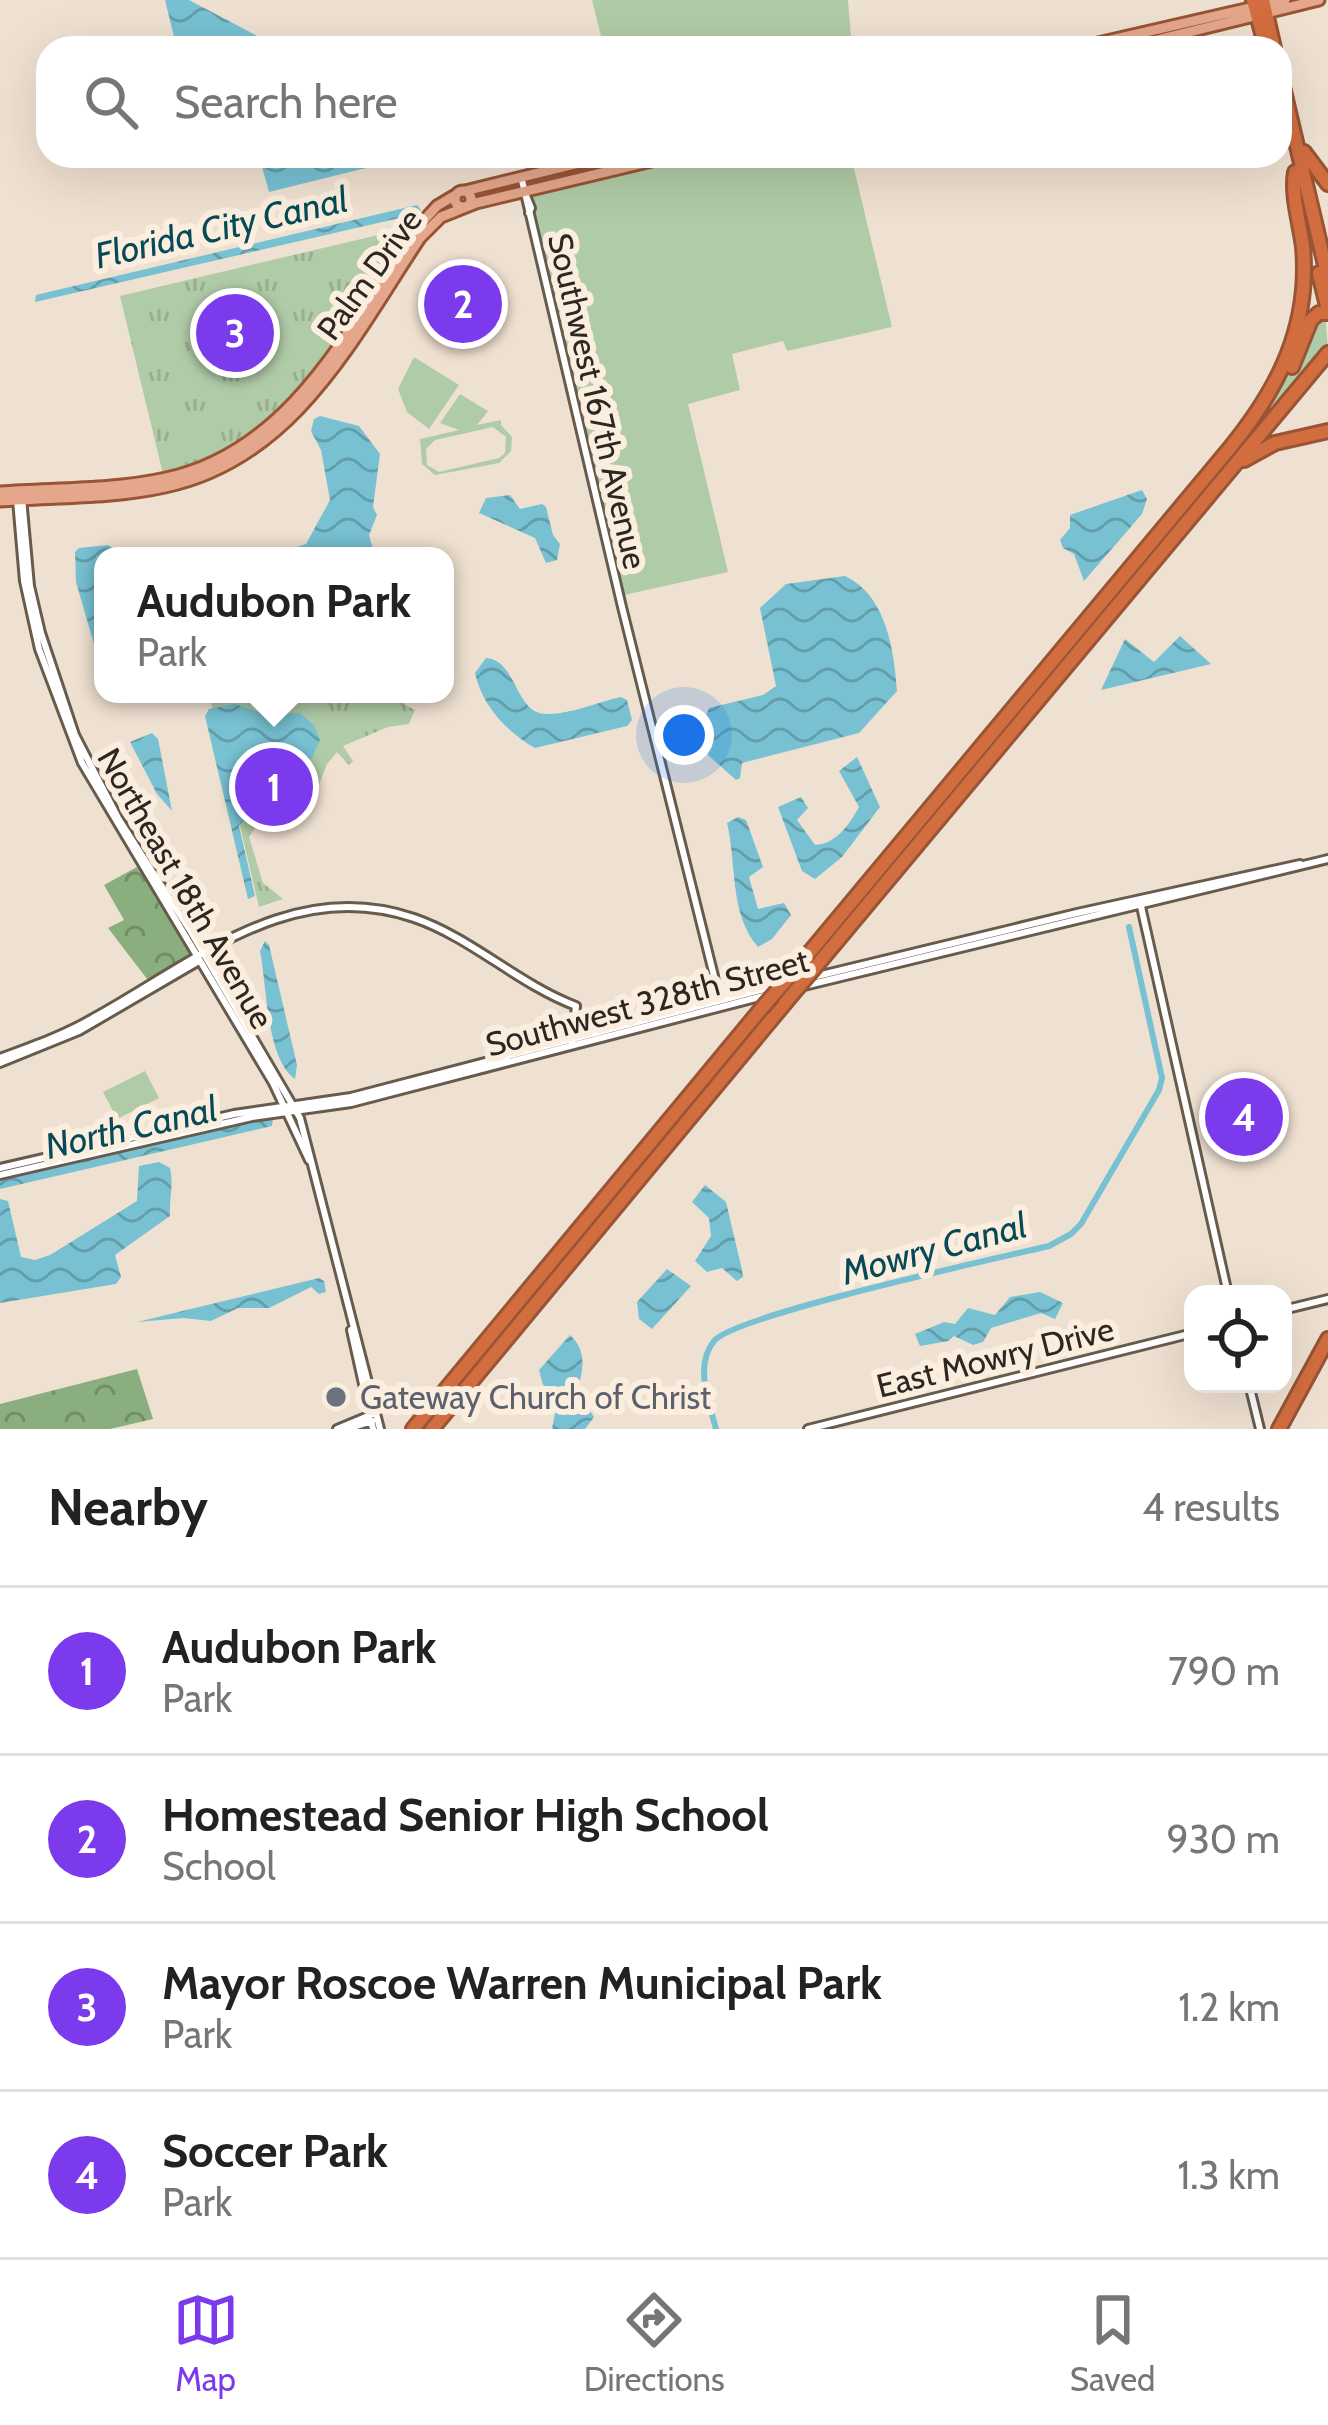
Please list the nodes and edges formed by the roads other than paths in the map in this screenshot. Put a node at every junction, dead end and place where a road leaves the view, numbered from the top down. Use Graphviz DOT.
graph roads {
  1 [pos="1285,0"];
  2 [pos="1319,0"];
  3 [pos="1260,6"];
  4 [pos="1157,36"];
  5 [pos="1267,36"];
  6 [pos="1292,116"];
  7 [pos="1292,127"];
  8 [pos="1292,159"];
  9 [pos="555,168"];
  10 [pos="622,168"];
  11 [pos="1295,172"];
  12 [pos="520,176"];
  13 [pos="1328,184"];
  14 [pos="524,191"];
  15 [pos="461,193"];
  16 [pos="466,206"];
  17 [pos="430,220"];
  18 [pos="1328,278"];
  19 [pos="1328,312"];
  20 [pos="1327,355"];
  21 [pos="1328,431"];
  22 [pos="1238,437"];
  23 [pos="1225,476"];
  24 [pos="19,495"];
  25 [pos="0,497"];
  26 [pos="1328,860"];
  27 [pos="1140,902"];
  28 [pos="200,957"];
  29 [pos="721,1004"];
  30 [pos="236,1015"];
  31 [pos="572,1044"];
  32 [pos="259,1046"];
  33 [pos="257,1056"];
  34 [pos="0,1060"];
  35 [pos="291,1109"];
  36 [pos="0,1172"];
  37 [pos="1226,1285"];
  38 [pos="1328,1299"];
  39 [pos="1292,1308"];
  40 [pos="1184,1335"];
  41 [pos="1328,1339"];
  42 [pos="1328,1354"];
  43 [pos="1251,1393"];
  44 [pos="375,1421"];
  45 [pos="818,1428"];
  46 [pos="337,1429"];
  47 [pos="347,1429"];
  48 [pos="413,1429"];
  49 [pos="432,1429"];
  50 [pos="808,1429"];
  51 [pos="1260,1429"];
  52 [pos="1283,1429"];
  1 -- 3 [label="main road"];
  2 -- 3 [label="main road"];
  3 -- 4 [label="main road"];
  3 -- 5 [label="highway"];
  6 -- 13 [label="highway"];
  7 -- 18 [label="highway"];
  8 -- 11 [label="highway"];
  9 -- 12 [label="main road"];
  10 -- 14 [label="main road, Palm Drive"];
  11 -- 19 [label="highway"];
  11 -- 22 [label="highway"];
  12 -- 14 [label="street, Southwest 167th Avenue"];
  12 -- 15 [label="main road"];
  14 -- 16 [label="main road, Palm Drive"];
  14 -- 29 [label="street, Southwest 167th Avenue"];
  15 -- 16 [label="main road"];
  15 -- 17 [label="main road, Palm Drive"];
  16 -- 17 [label="main road, Palm Drive"];
  17 -- 24 [label="main road, Palm Drive"];
  19 -- 22 [label="highway"];
  20 -- 23 [label="highway"];
  21 -- 23 [label="highway"];
  22 -- 48 [label="highway, bridge"];
  23 -- 49 [label="highway, bridge"];
  24 -- 25 [label="main road, Palm Drive"];
  24 -- 28 [label="street, Northeast 18th Avenue"];
  24 -- 28 [label="street, Northeast 18th Avenue"];
  26 -- 27 [label="street, Southwest 328th Street"];
  27 -- 29 [label="street, Southwest 328th Street"];
  27 -- 37 [label="street"];
  28 -- 30 [label="street, Northeast 18th Avenue"];
  28 -- 31 [label="street"];
  28 -- 34 [label="street"];
  29 -- 31 [label="street, Southwest 328th Street"];
  30 -- 32 [label="street, Northeast 18th Avenue"];
  30 -- 33 [label="street, Northeast 18th Avenue"];
  31 -- 35 [label="street, Southwest 328th Street"];
  32 -- 33 [label="street"];
  32 -- 35 [label="street, Northeast 18th Avenue"];
  33 -- 35 [label="street, Northeast 18th Avenue"];
  35 -- 36 [label="street, Southwest 328th Street"];
  35 -- 44 [label="street, Northeast 18th Avenue"];
  38 -- 39 [label="street"];
  40 -- 45 [label="street, East Mowry Drive"];
  41 -- 52 [label="highway"];
  42 -- 52 [label="highway"];
  43 -- 51 [label="street"];
  44 -- 46 [label="street"];
  44 -- 47 [label="street"];
  45 -- 50 [label="street, East Mowry Drive"];
}
